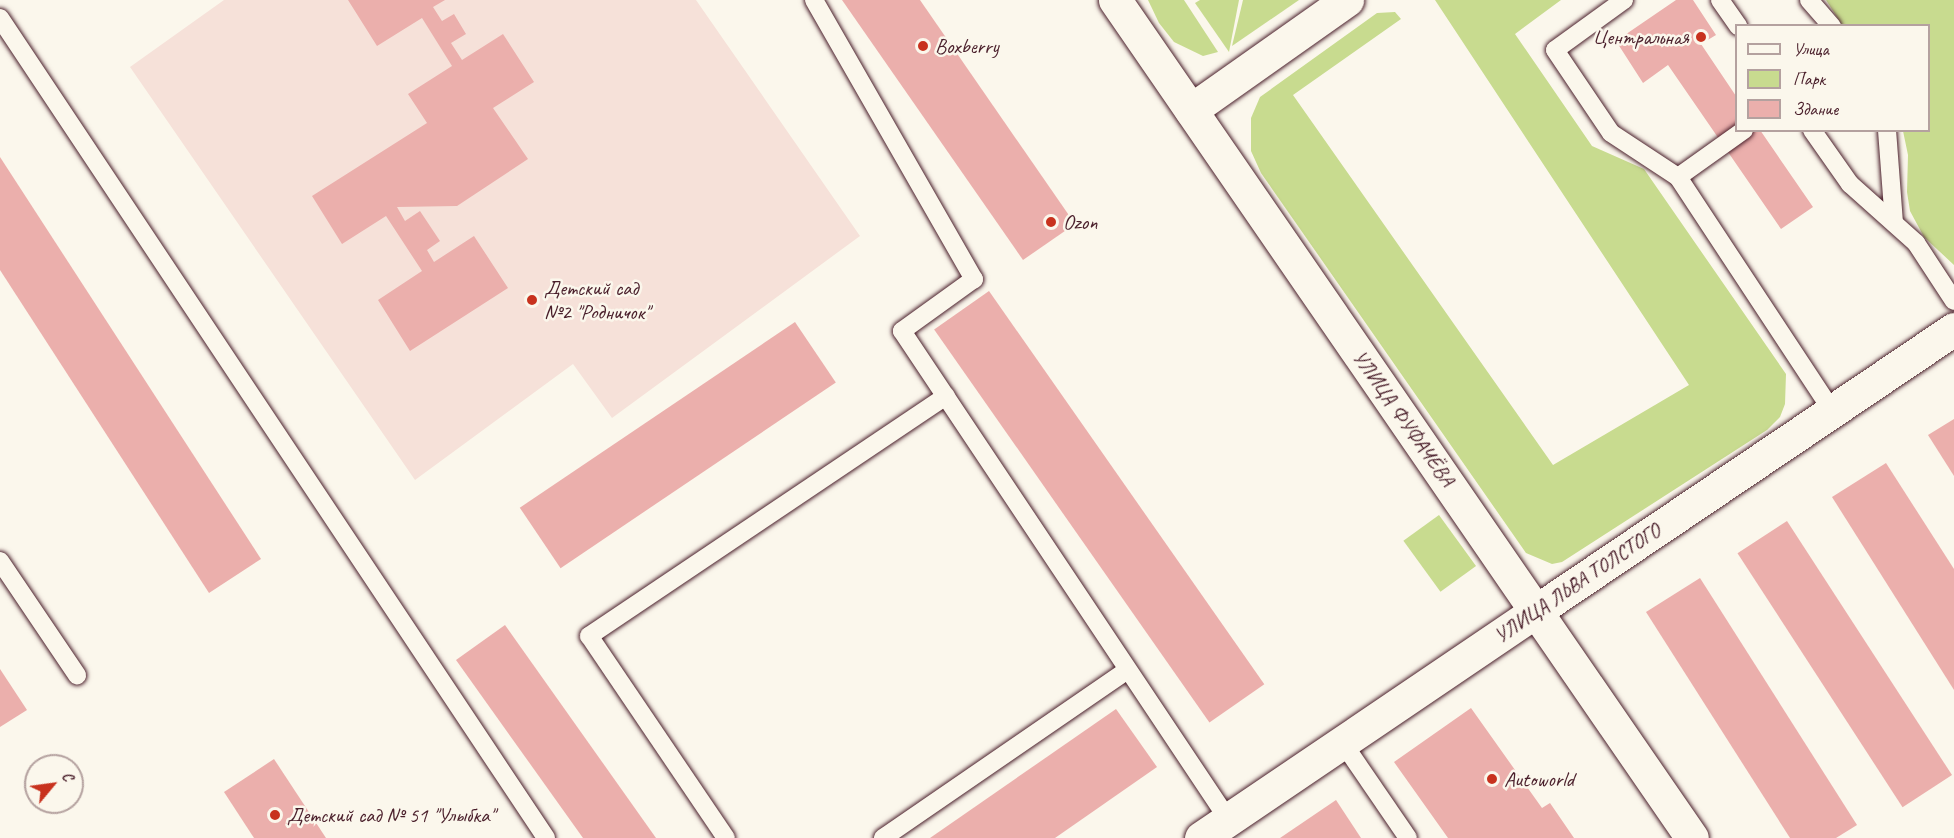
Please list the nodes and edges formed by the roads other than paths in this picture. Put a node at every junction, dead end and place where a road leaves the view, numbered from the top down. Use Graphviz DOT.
graph roads {
  1 [pos="814,0"];
  2 [pos="1114,0"];
  3 [pos="1347,0"];
  4 [pos="1624,0"];
  5 [pos="1720,0"];
  6 [pos="1809,0"];
  7 [pos="0,18"];
  8 [pos="1737,24"];
  9 [pos="1830,24"];
  10 [pos="1191,110"];
  11 [pos="1741,132"];
  12 [pos="1813,132"];
  13 [pos="1887,132"];
  14 [pos="1678,177"];
  15 [pos="1894,223"];
  16 [pos="1954,301"];
  17 [pos="1954,330"];
  18 [pos="946,396"];
  19 [pos="1833,412"];
  20 [pos="0,561"];
  21 [pos="1536,610"];
  22 [pos="1126,671"];
  23 [pos="77,675"];
  24 [pos="1343,743"];
  25 [pos="1228,819"];
  26 [pos="546,838"];
  27 [pos="726,838"];
  28 [pos="883,838"];
  29 [pos="1201,838"];
  30 [pos="1408,838"];
  31 [pos="1692,838"];
  1 -- 18 [label="lane"];
  2 -- 10 [label="street, УЛИЦА ФУФАЧЁВА"];
  3 -- 10 [label="street"];
  4 -- 14 [label="lane"];
  5 -- 8 [label="lane"];
  6 -- 9 [label="lane"];
  7 -- 26 [label="lane"];
  10 -- 21 [label="street, УЛИЦА ФУФАЧЁВА"];
  11 -- 14 [label="lane"];
  12 -- 15 [label="lane"];
  13 -- 15 [label="lane"];
  14 -- 19 [label="lane"];
  15 -- 16 [label="lane"];
  17 -- 19 [label="street, УЛИЦА ЛЬВА ТОЛСТОГО"];
  18 -- 22 [label="lane"];
  18 -- 27 [label="lane"];
  19 -- 21 [label="street, УЛИЦА ЛЬВА ТОЛСТОГО"];
  20 -- 23 [label="lane"];
  21 -- 24 [label="street, УЛИЦА ЛЬВА ТОЛСТОГО"];
  21 -- 31 [label="street, УЛИЦА ФУФАЧЁВА"];
  22 -- 25 [label="lane"];
  22 -- 28 [label="lane"];
  24 -- 25 [label="street, УЛИЦА ЛЬВА ТОЛСТОГО"];
  24 -- 30 [label="lane"];
  25 -- 29 [label="street, УЛИЦА ЛЬВА ТОЛСТОГО"];
}
